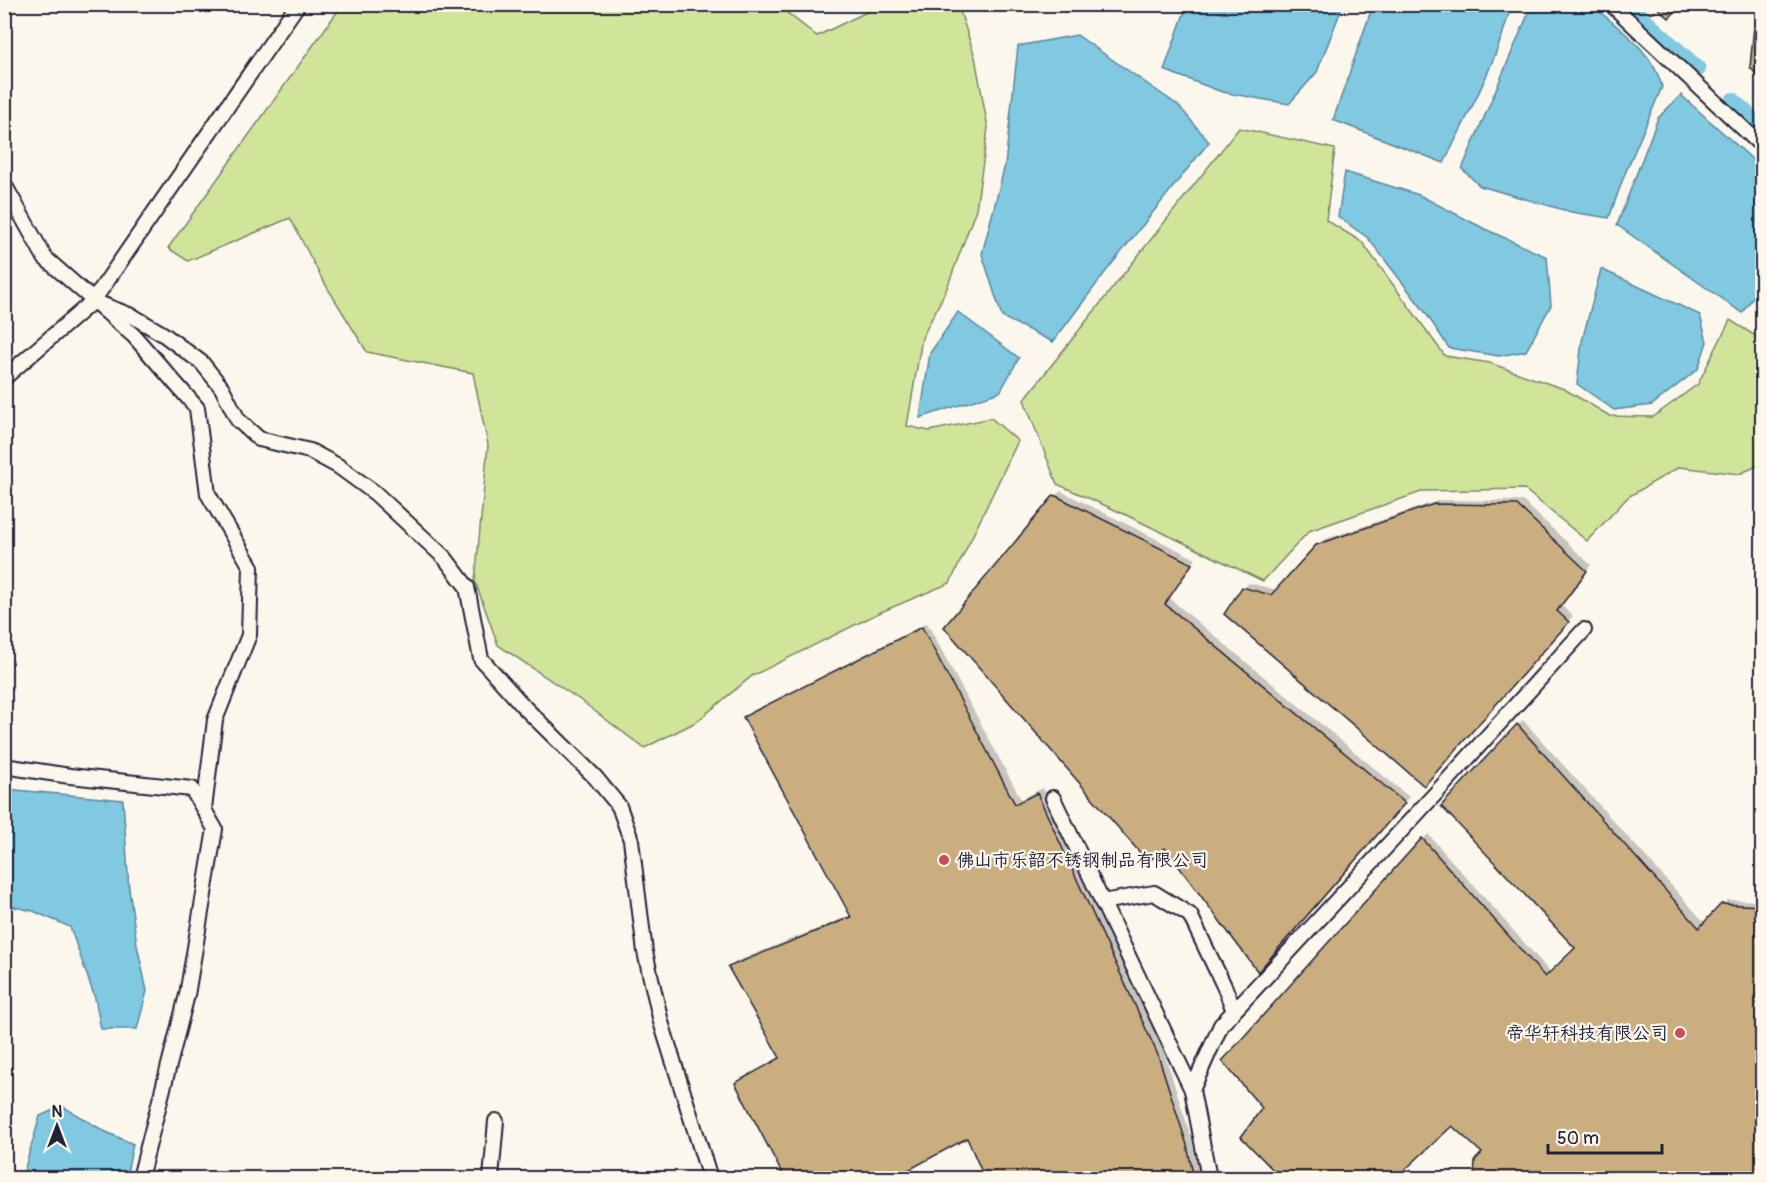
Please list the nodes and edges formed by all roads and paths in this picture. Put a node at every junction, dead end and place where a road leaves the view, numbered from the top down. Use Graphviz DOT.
graph roads {
  1 [pos="298,4"];
  2 [pos="1611,4"];
  3 [pos="1762,146"];
  4 [pos="4,184"];
  5 [pos="93,301"];
  6 [pos="4,378"];
  7 [pos="1584,630"];
  8 [pos="4,766"];
  9 [pos="1053,798"];
  10 [pos="204,810"];
  11 [pos="1102,902"];
  12 [pos="1234,1011"];
  13 [pos="1192,1090"];
  14 [pos="496,1121"];
  15 [pos="140,1179"];
  16 [pos="491,1179"];
  17 [pos="710,1179"];
  18 [pos="1209,1179"];
  1 -- 5 [label="street"];
  2 -- 3 [label="street"];
  4 -- 5 [label="street"];
  5 -- 6 [label="street"];
  5 -- 10 [label="street"];
  5 -- 17 [label="street"];
  7 -- 12 [label="street"];
  8 -- 10 [label="street"];
  9 -- 11 [label="street"];
  10 -- 15 [label="street"];
  11 -- 12 [label="street"];
  11 -- 13 [label="street"];
  12 -- 13 [label="street"];
  13 -- 18 [label="street"];
  14 -- 16 [label="street"];
}
